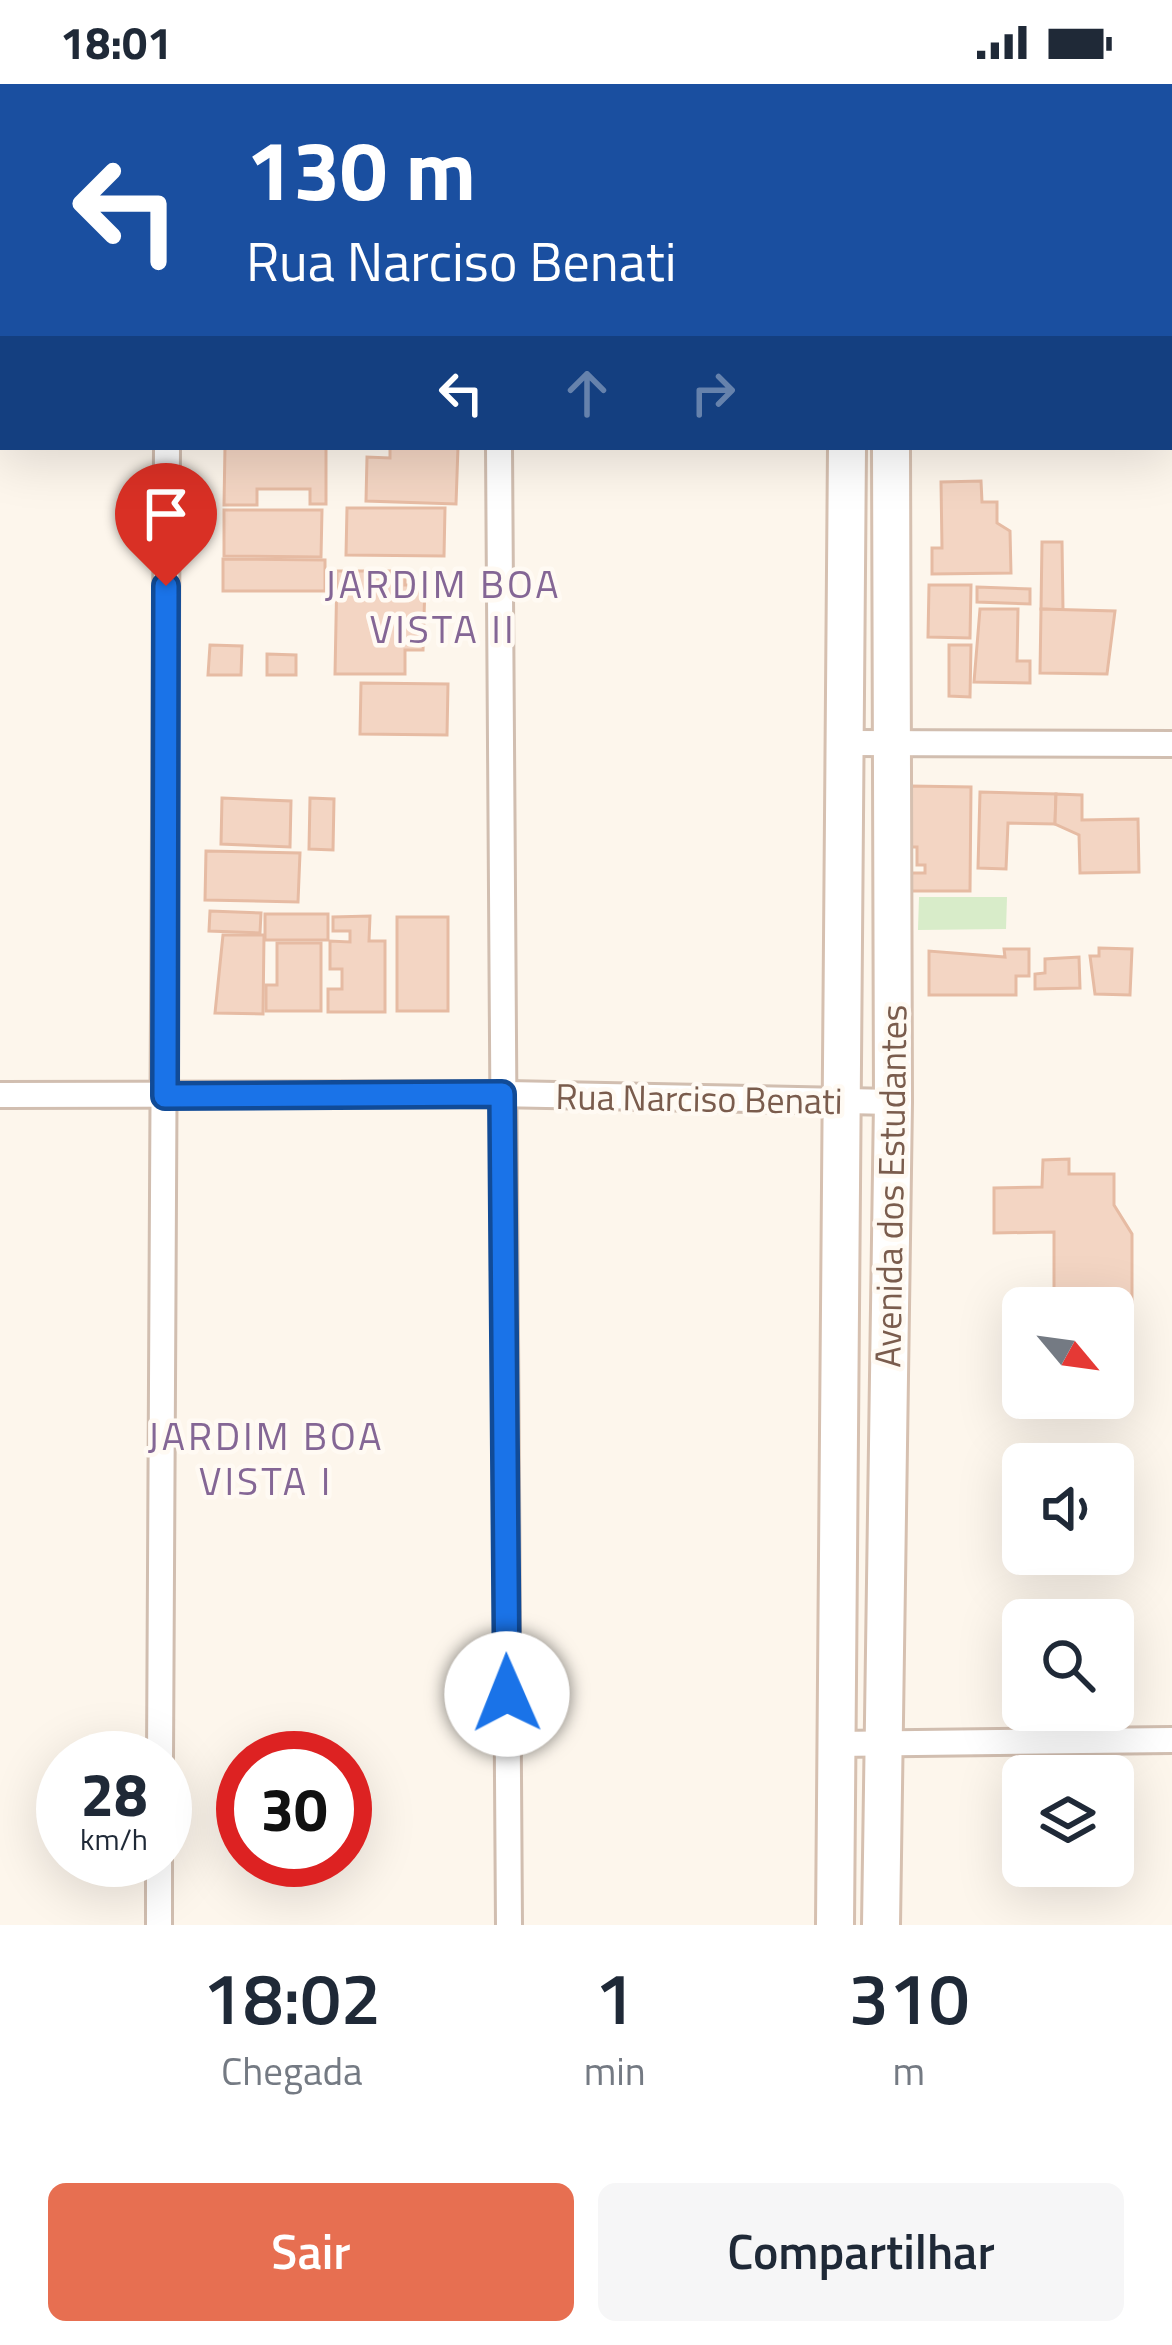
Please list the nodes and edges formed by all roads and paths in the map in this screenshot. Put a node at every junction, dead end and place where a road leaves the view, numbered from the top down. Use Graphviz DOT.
graph roads {
  1 [pos="167,450"];
  2 [pos="499,450"];
  3 [pos="847,450"];
  4 [pos="892,450"];
  5 [pos="846,743"];
  6 [pos="892,743"];
  7 [pos="1172,744"];
  8 [pos="502,1094"];
  9 [pos="0,1095"];
  10 [pos="165,1096"];
  11 [pos="843,1101"];
  12 [pos="893,1102"];
  13 [pos="160,1731"];
  14 [pos="1172,1740"];
  15 [pos="881,1743"];
  16 [pos="836,1744"];
  17 [pos="159,1887"];
  18 [pos="159,1925"];
  19 [pos="509,1925"];
  20 [pos="835,1925"];
  21 [pos="881,1925"];
  1 -- 10 [label="street"];
  2 -- 8 [label="street"];
  3 -- 5 [label="street, Avenida dos Estudantes"];
  4 -- 6 [label="street, Avenida dos Estudantes"];
  5 -- 6 [label="street"];
  5 -- 11 [label="street, Avenida dos Estudantes"];
  6 -- 7 [label="street"];
  6 -- 12 [label="street, Avenida dos Estudantes"];
  8 -- 10 [label="street, Rua Narciso Benati"];
  8 -- 11 [label="street, Rua Narciso Benati"];
  8 -- 19 [label="street"];
  9 -- 10 [label="street, Rua Narciso Benati"];
  10 -- 13 [label="street"];
  11 -- 12 [label="street, Rua Narciso Benati"];
  11 -- 16 [label="street, Avenida dos Estudantes"];
  12 -- 15 [label="street, Avenida dos Estudantes"];
  14 -- 15 [label="street"];
  15 -- 16 [label="street"];
  15 -- 21 [label="street, Avenida dos Estudantes"];
  16 -- 20 [label="street, Avenida dos Estudantes"];
  17 -- 18 [label="street"];
}
